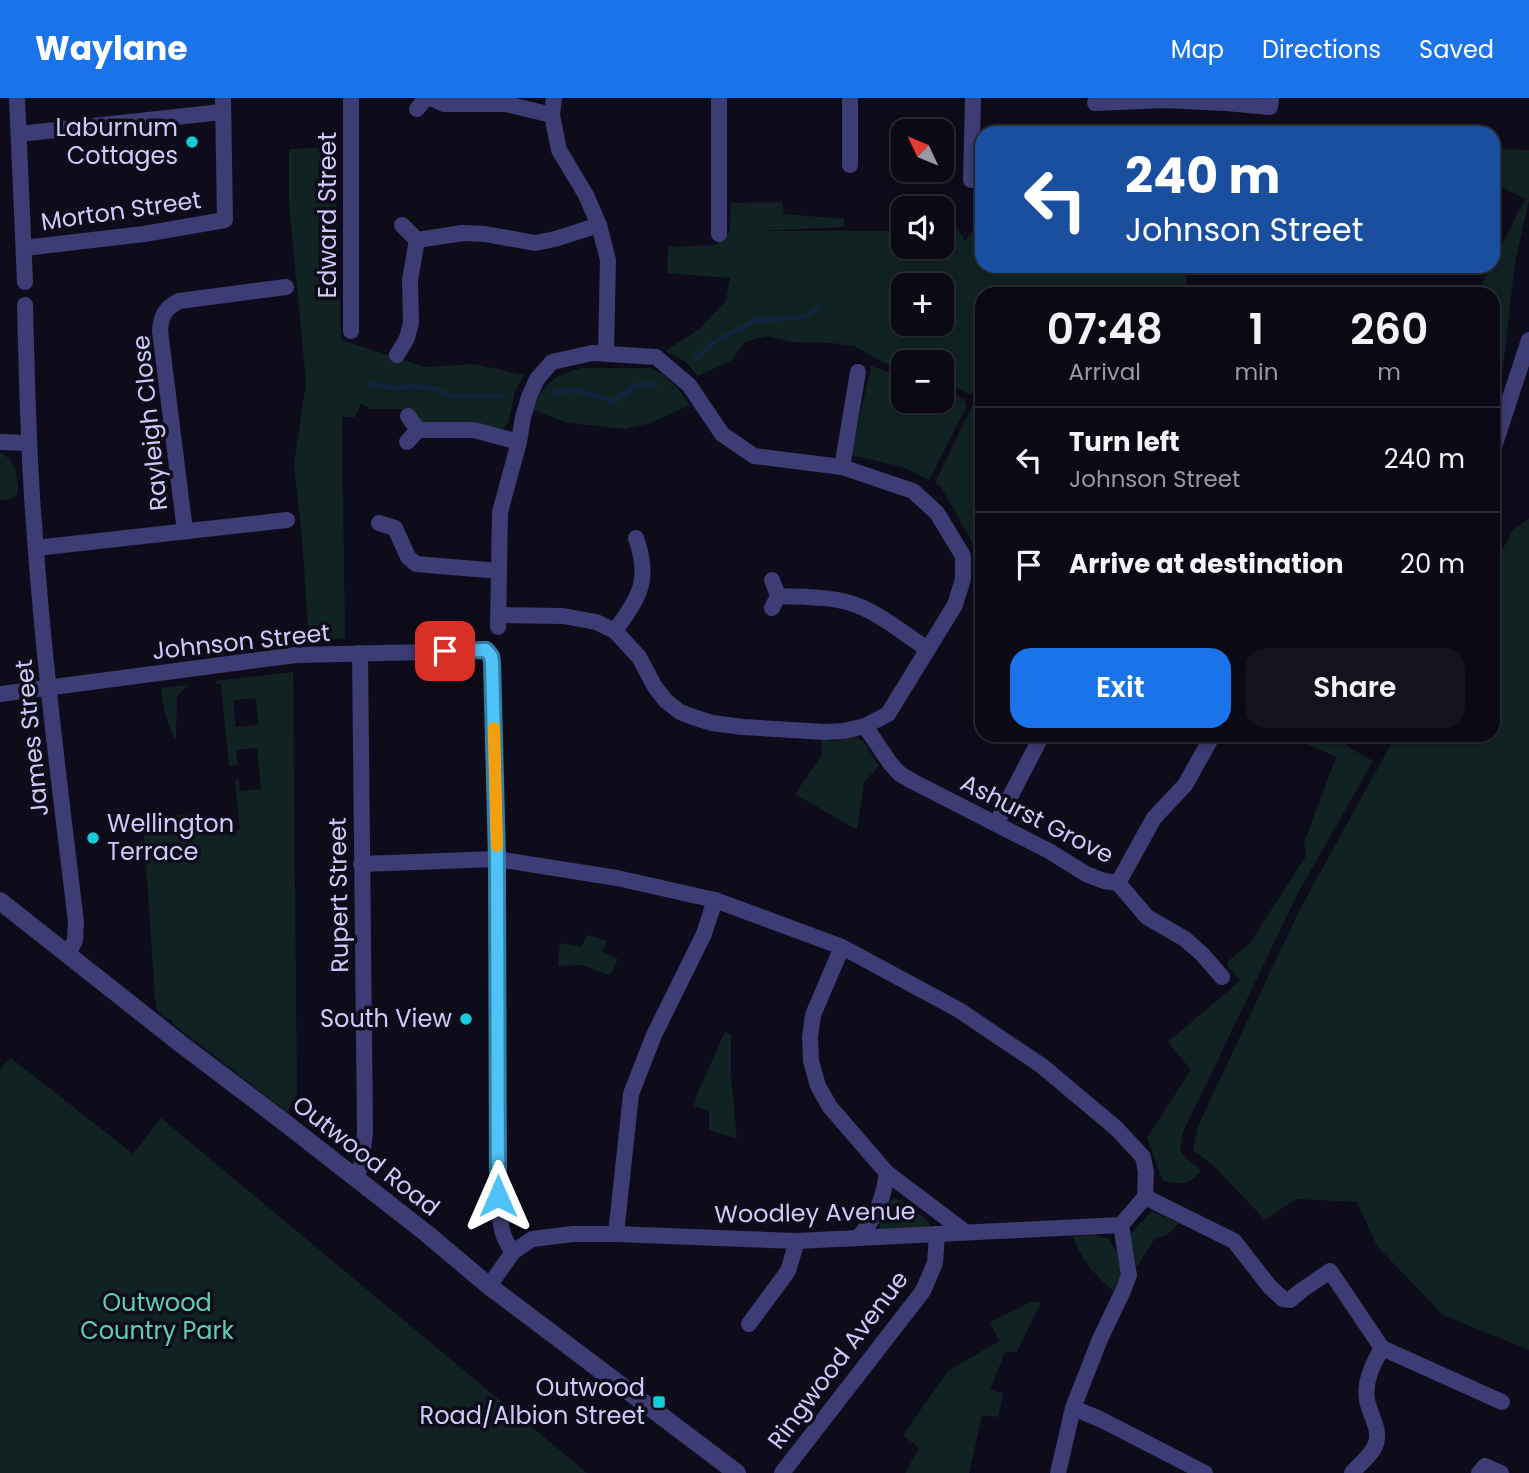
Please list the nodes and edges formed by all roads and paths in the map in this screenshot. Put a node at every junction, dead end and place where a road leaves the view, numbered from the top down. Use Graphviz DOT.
graph roads {
  1 [pos="17,98"];
  2 [pos="351,98"];
  3 [pos="431,98"];
  4 [pos="554,98"];
  5 [pos="719,98"];
  6 [pos="850,98"];
  7 [pos="973,98"];
  8 [pos="1095,103"];
  9 [pos="1270,103"];
  10 [pos="222,105"];
  11 [pos="552,115"];
  12 [pos="19,134"];
  13 [pos="850,165"];
  14 [pos="971,180"];
  15 [pos="402,225"];
  16 [pos="599,225"];
  17 [pos="719,233"];
  18 [pos="417,240"];
  19 [pos="24,248"];
  20 [pos="25,282"];
  21 [pos="286,287"];
  22 [pos="25,305"];
  23 [pos="351,331"];
  24 [pos="1529,340"];
  25 [pos="606,353"];
  26 [pos="397,355"];
  27 [pos="858,372"];
  28 [pos="408,416"];
  29 [pos="1500,429"];
  30 [pos="0,442"];
  31 [pos="519,442"];
  32 [pos="29,443"];
  33 [pos="842,467"];
  34 [pos="287,520"];
  35 [pos="379,523"];
  36 [pos="185,531"];
  37 [pos="643,546"];
  38 [pos="36,548"];
  39 [pos="499,571"];
  40 [pos="774,595"];
  41 [pos="615,631"];
  42 [pos="927,649"];
  43 [pos="360,653"];
  44 [pos="48,687"];
  45 [pos="0,694"];
  46 [pos="865,726"];
  47 [pos="1038,742"];
  48 [pos="1209,742"];
  49 [pos="996,824"];
  50 [pos="497,859"];
  51 [pos="361,864"];
  52 [pos="1118,883"];
  53 [pos="715,900"];
  54 [pos="0,901"];
  55 [pos="842,947"];
  56 [pos="68,955"];
  57 [pos="1222,977"];
  58 [pos="887,1173"];
  59 [pos="355,1178"];
  60 [pos="1145,1197"];
  61 [pos="1121,1226"];
  62 [pos="965,1232"];
  63 [pos="616,1234"];
  64 [pos="937,1234"];
  65 [pos="858,1238"];
  66 [pos="797,1241"];
  67 [pos="513,1252"];
  68 [pos="489,1286"];
  69 [pos="749,1324"];
  70 [pos="1382,1348"];
  71 [pos="1494,1403"];
  72 [pos="1073,1408"];
  73 [pos="737,1473"];
  74 [pos="782,1473"];
  75 [pos="1058,1473"];
  76 [pos="1205,1473"];
  77 [pos="1352,1473"];
  78 [pos="1479,1473"];
  79 [pos="1501,1473"];
  1 -- 12 [label="street"];
  2 -- 23 [label="street, Edward Street"];
  3 -- 11 [label="street"];
  4 -- 11 [label="street"];
  5 -- 17 [label="street"];
  6 -- 13 [label="street"];
  7 -- 14 [label="street"];
  8 -- 9 [label="street"];
  10 -- 12 [label="street"];
  10 -- 19 [label="street, Morton Street"];
  11 -- 16 [label="street"];
  12 -- 19 [label="street"];
  15 -- 18 [label="street"];
  16 -- 18 [label="street"];
  16 -- 25 [label="street"];
  18 -- 26 [label="street"];
  19 -- 20 [label="street"];
  21 -- 36 [label="street, Rayleigh Close"];
  22 -- 32 [label="street, James Street"];
  24 -- 29 [label="street"];
  25 -- 31 [label="street"];
  25 -- 33 [label="street"];
  27 -- 33 [label="street"];
  28 -- 31 [label="street"];
  30 -- 32 [label="street"];
  31 -- 39 [label="street"];
  32 -- 38 [label="street, James Street"];
  33 -- 42 [label="street"];
  34 -- 36 [label="street"];
  35 -- 39 [label="street"];
  36 -- 38 [label="street"];
  37 -- 41 [label="street"];
  38 -- 44 [label="street, James Street"];
  39 -- 41 [label="street"];
  40 -- 42 [label="street"];
  41 -- 46 [label="street"];
  42 -- 46 [label="street"];
  43 -- 44 [label="street, Johnson Street"];
  43 -- 50 [label="street, Johnson Street"];
  43 -- 51 [label="street, Rupert Street"];
  44 -- 45 [label="street, Johnson Street"];
  44 -- 56 [label="street, James Street"];
  46 -- 49 [label="street, Ashurst Grove"];
  47 -- 49 [label="street"];
  48 -- 52 [label="street"];
  49 -- 52 [label="street, Ashurst Grove"];
  50 -- 51 [label="street"];
  50 -- 53 [label="street"];
  50 -- 67 [label="street"];
  51 -- 59 [label="street, Rupert Street"];
  52 -- 57 [label="street, Ashurst Grove"];
  53 -- 55 [label="street"];
  53 -- 63 [label="street"];
  54 -- 56 [label="street, Outwood Road"];
  55 -- 58 [label="street"];
  55 -- 60 [label="street"];
  56 -- 59 [label="street, Outwood Road"];
  58 -- 62 [label="street"];
  58 -- 65 [label="street"];
  59 -- 68 [label="street, Outwood Road"];
  60 -- 61 [label="street"];
  60 -- 70 [label="street"];
  61 -- 62 [label="street, Woodley Avenue"];
  61 -- 72 [label="street"];
  62 -- 64 [label="street, Woodley Avenue"];
  63 -- 66 [label="street, Woodley Avenue"];
  63 -- 67 [label="street, Woodley Avenue"];
  64 -- 65 [label="street, Woodley Avenue"];
  64 -- 74 [label="street, Ringwood Avenue"];
  65 -- 66 [label="street, Woodley Avenue"];
  66 -- 69 [label="street"];
  67 -- 68 [label="street"];
  68 -- 73 [label="street, Outwood Road"];
  70 -- 71 [label="street"];
  70 -- 77 [label="street"];
  72 -- 75 [label="street"];
  72 -- 76 [label="street"];
  78 -- 79 [label="street"];
}
